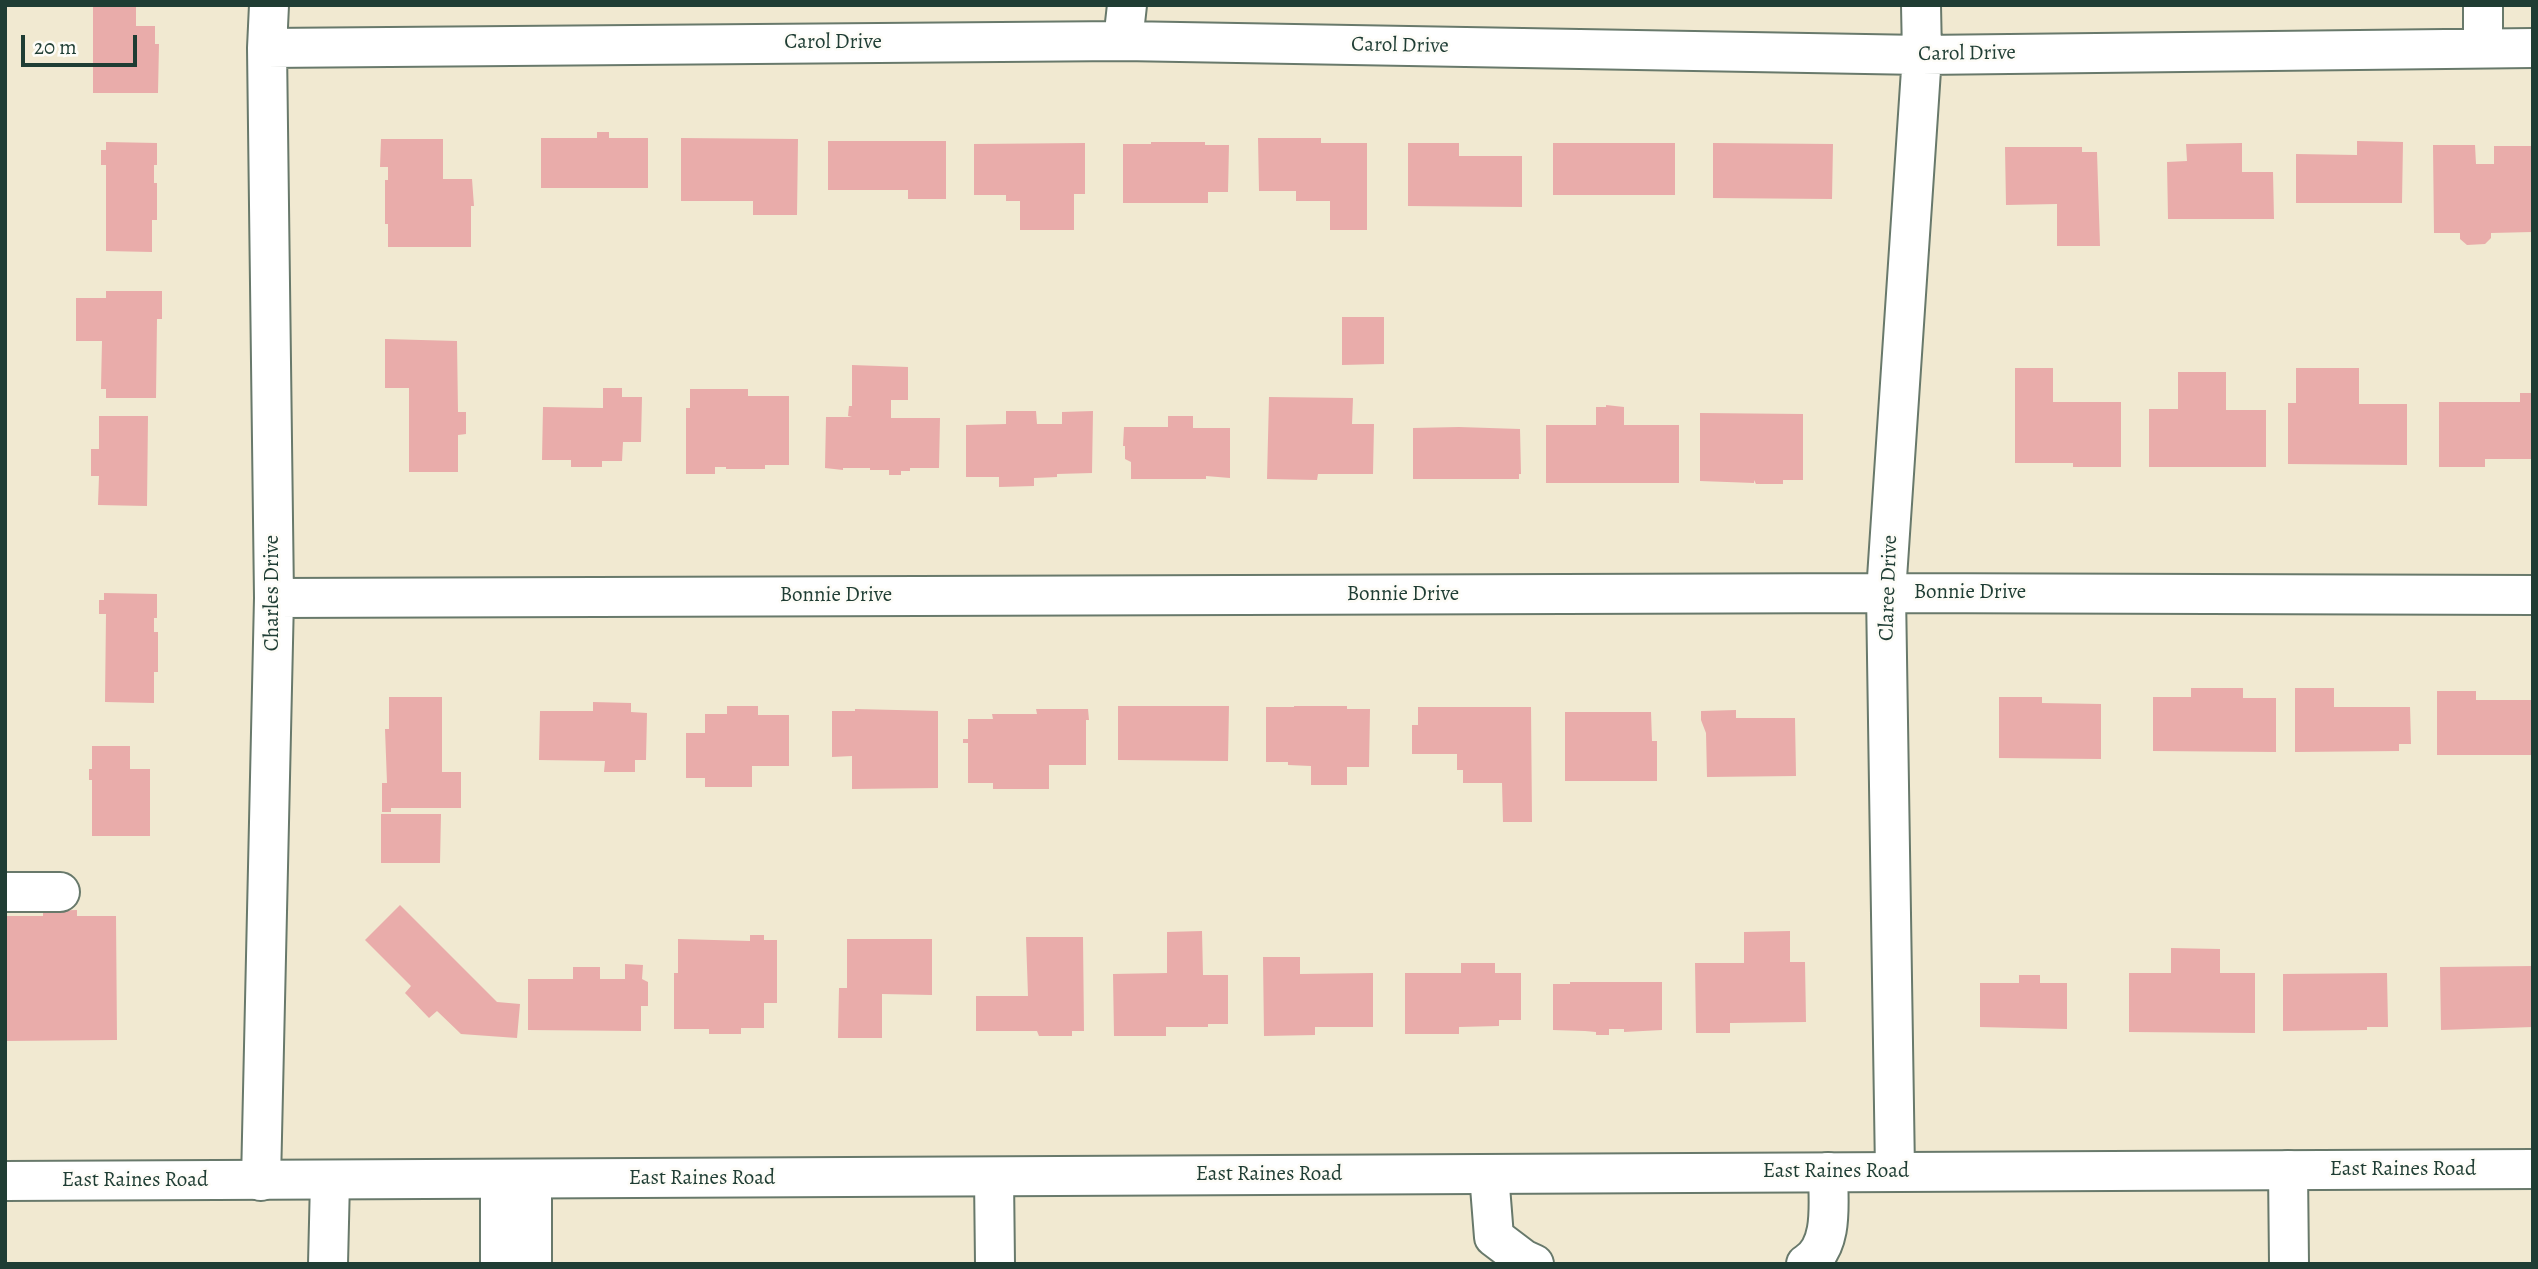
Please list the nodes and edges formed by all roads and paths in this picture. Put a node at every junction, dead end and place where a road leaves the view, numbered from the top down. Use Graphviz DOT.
graph roads {
  1 [pos="269,5"];
  2 [pos="1921,5"];
  3 [pos="2483,5"];
  4 [pos="1125,23"];
  5 [pos="267,48"];
  6 [pos="2483,48"];
  7 [pos="2533,48"];
  8 [pos="1922,55"];
  9 [pos="1886,593"];
  10 [pos="2533,595"];
  11 [pos="274,598"];
  12 [pos="5,892"];
  13 [pos="60,892"];
  14 [pos="2533,1169"];
  15 [pos="2288,1170"];
  16 [pos="1895,1171"];
  17 [pos="1828,1172"];
  18 [pos="1489,1174"];
  19 [pos="994,1177"];
  20 [pos="516,1180"];
  21 [pos="5,1181"];
  22 [pos="261,1181"];
  23 [pos="330,1181"];
  24 [pos="328,1264"];
  25 [pos="500,1264"];
  26 [pos="533,1264"];
  27 [pos="995,1264"];
  28 [pos="1534,1264"];
  29 [pos="1806,1264"];
  30 [pos="2288,1264"];
  1 -- 5 [label="street, Charles Drive"];
  2 -- 8 [label="street, Claree Drive"];
  3 -- 6 [label="street"];
  4 -- 5 [label="street, Carol Drive"];
  4 -- 8 [label="street, Carol Drive"];
  5 -- 11 [label="street, Charles Drive"];
  6 -- 7 [label="street, Carol Drive"];
  6 -- 8 [label="street, Carol Drive"];
  8 -- 9 [label="street, Claree Drive"];
  9 -- 10 [label="street, Bonnie Drive"];
  9 -- 11 [label="street, Bonnie Drive"];
  9 -- 16 [label="street, Claree Drive"];
  11 -- 22 [label="street, Charles Drive"];
  12 -- 13 [label="street"];
  14 -- 15 [label="street, East Raines Road"];
  15 -- 16 [label="street, East Raines Road"];
  15 -- 30 [label="street"];
  16 -- 17 [label="street, East Raines Road"];
  17 -- 18 [label="street, East Raines Road"];
  17 -- 29 [label="street"];
  18 -- 19 [label="street, East Raines Road"];
  18 -- 28 [label="street"];
  19 -- 20 [label="street, East Raines Road"];
  19 -- 27 [label="street"];
  20 -- 23 [label="street, East Raines Road"];
  20 -- 25 [label="street"];
  20 -- 26 [label="street"];
  21 -- 22 [label="street, East Raines Road"];
  22 -- 23 [label="street, East Raines Road"];
  23 -- 24 [label="street"];
}
